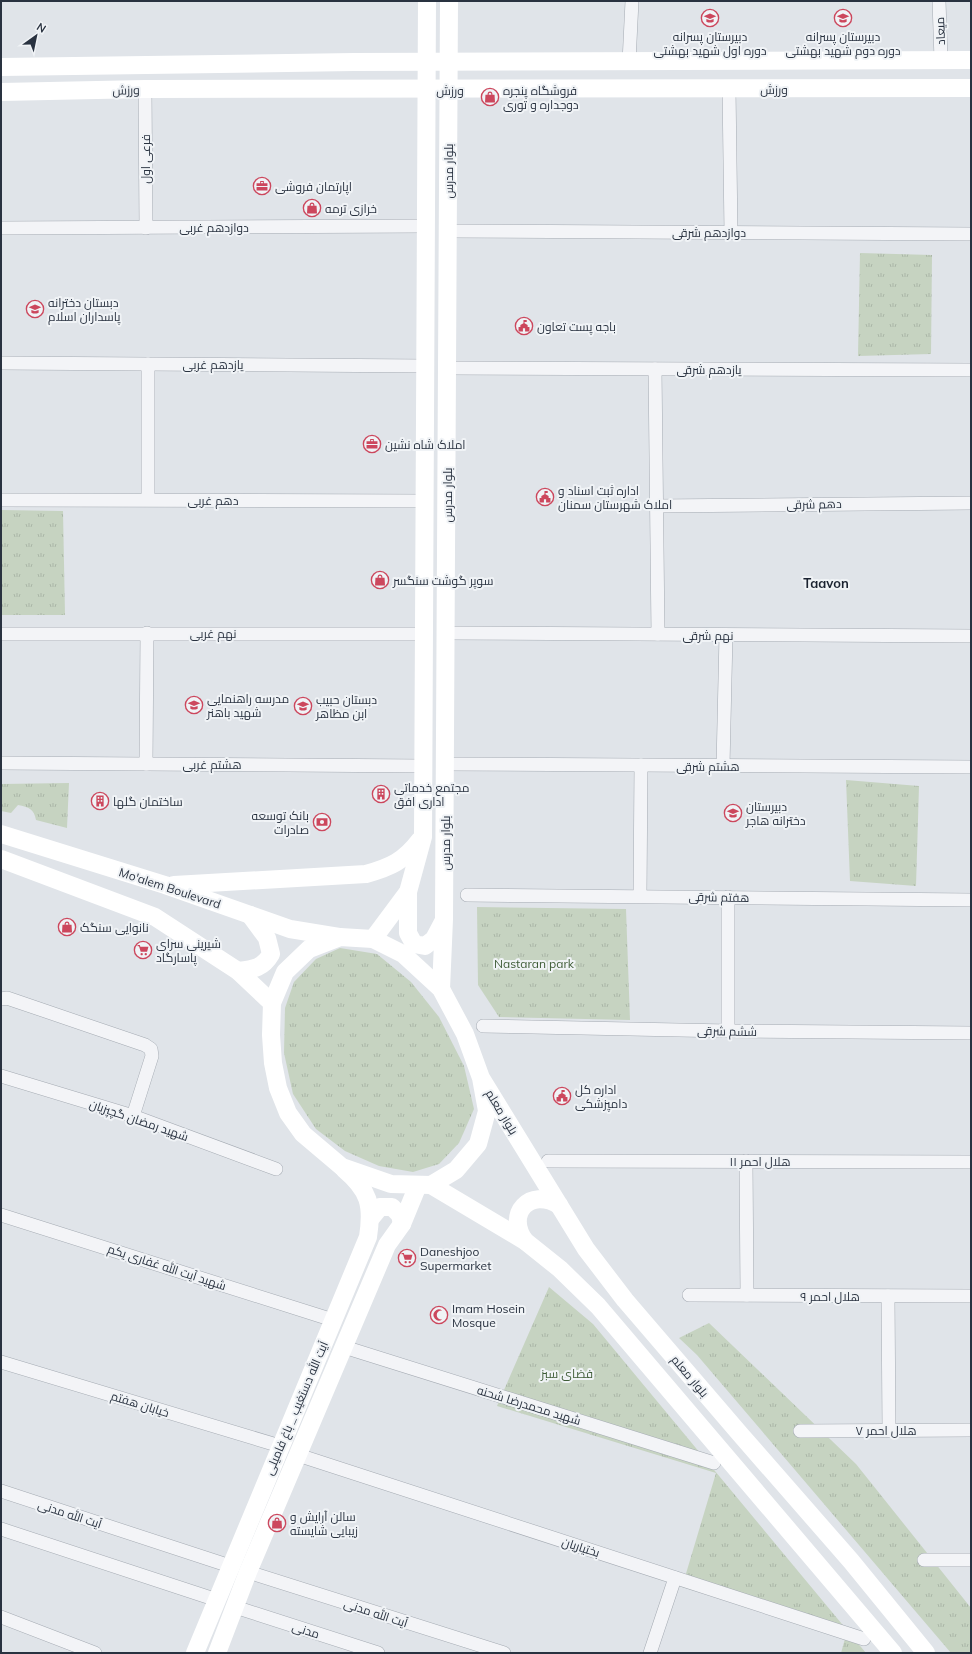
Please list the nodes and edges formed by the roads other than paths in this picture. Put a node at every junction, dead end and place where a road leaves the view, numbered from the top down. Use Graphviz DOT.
graph roads {
  1 [pos="428,1"];
  2 [pos="449,1"];
  3 [pos="632,1"];
  4 [pos="939,1"];
  5 [pos="941,60"];
  6 [pos="971,60"];
  7 [pos="354,62"];
  8 [pos="427,62"];
  9 [pos="449,62"];
  10 [pos="630,62"];
  11 [pos="681,62"];
  12 [pos="1,67"];
  13 [pos="971,88"];
  14 [pos="145,89"];
  15 [pos="683,89"];
  16 [pos="728,89"];
  17 [pos="355,90"];
  18 [pos="427,90"];
  19 [pos="449,90"];
  20 [pos="1,92"];
  21 [pos="426,226"];
  22 [pos="1,228"];
  23 [pos="146,228"];
  24 [pos="448,231"];
  25 [pos="731,233"];
  26 [pos="971,234"];
  27 [pos="1,362"];
  28 [pos="148,364"];
  29 [pos="426,366"];
  30 [pos="447,368"];
  31 [pos="656,369"];
  32 [pos="971,370"];
  33 [pos="425,472"];
  34 [pos="447,472"];
  35 [pos="148,499"];
  36 [pos="1,500"];
  37 [pos="425,501"];
  38 [pos="971,503"];
  39 [pos="657,506"];
  40 [pos="147,633"];
  41 [pos="446,633"];
  42 [pos="1,634"];
  43 [pos="424,634"];
  44 [pos="658,634"];
  45 [pos="726,635"];
  46 [pos="971,636"];
  47 [pos="1,763"];
  48 [pos="146,764"];
  49 [pos="445,764"];
  50 [pos="641,765"];
  51 [pos="423,766"];
  52 [pos="723,766"];
  53 [pos="971,767"];
  54 [pos="1,834"];
  55 [pos="423,837"];
  56 [pos="1,859"];
  57 [pos="165,885"];
  58 [pos="408,892"];
  59 [pos="467,895"];
  60 [pos="640,896"];
  61 [pos="728,897"];
  62 [pos="971,900"];
  63 [pos="250,915"];
  64 [pos="444,919"];
  65 [pos="340,938"];
  66 [pos="373,939"];
  67 [pos="238,971"];
  68 [pos="441,989"];
  69 [pos="1,998"];
  70 [pos="272,1003"];
  71 [pos="483,1026"];
  72 [pos="728,1031"];
  73 [pos="971,1033"];
  74 [pos="1,1076"];
  75 [pos="481,1078"];
  76 [pos="132,1116"];
  77 [pos="548,1161"];
  78 [pos="746,1161"];
  79 [pos="971,1162"];
  80 [pos="342,1167"];
  81 [pos="276,1169"];
  82 [pos="424,1185"];
  83 [pos="559,1205"];
  84 [pos="1,1215"];
  85 [pos="371,1218"];
  86 [pos="402,1224"];
  87 [pos="525,1242"];
  88 [pos="689,1295"];
  89 [pos="747,1295"];
  90 [pos="888,1296"];
  91 [pos="971,1296"];
  92 [pos="333,1320"];
  93 [pos="344,1347"];
  94 [pos="1,1362"];
  95 [pos="889,1430"];
  96 [pos="971,1430"];
  97 [pos="800,1431"];
  98 [pos="280,1446"];
  99 [pos="298,1455"];
  100 [pos="714,1462"];
  101 [pos="1,1491"];
  102 [pos="1,1529"];
  103 [pos="924,1560"];
  104 [pos="971,1560"];
  105 [pos="230,1566"];
  106 [pos="248,1572"];
  107 [pos="675,1578"];
  108 [pos="217,1600"];
  109 [pos="235,1607"];
  110 [pos="1,1617"];
  111 [pos="864,1639"];
  112 [pos="95,1653"];
  113 [pos="195,1653"];
  114 [pos="217,1653"];
  115 [pos="378,1653"];
  116 [pos="504,1653"];
  117 [pos="650,1653"];
  118 [pos="893,1653"];
  119 [pos="926,1653"];
  1 -- 8 [label="main road, بلوار مدرس"];
  2 -- 9 [label="main road, بلوار مدرس"];
  3 -- 10 [label="street"];
  4 -- 5 [label="street, میعاد"];
  5 -- 6 [label="main road, ورزش"];
  5 -- 11 [label="main road, ورزش"];
  7 -- 8 [label="main road, ورزش"];
  7 -- 12 [label="main road, ورزش"];
  7 -- 17 [label="main road"];
  8 -- 9 [label="main road, ورزش"];
  8 -- 18 [label="main road, بلوار مدرس"];
  9 -- 10 [label="main road, ورزش"];
  9 -- 19 [label="main road, بلوار مدرس"];
  10 -- 11 [label="main road, ورزش"];
  11 -- 15 [label="main road"];
  13 -- 16 [label="main road, ورزش"];
  14 -- 17 [label="main road, ورزش"];
  14 -- 20 [label="main road, ورزش"];
  14 -- 23 [label="street, فرعی اول"];
  15 -- 16 [label="main road, ورزش"];
  15 -- 19 [label="main road, ورزش"];
  16 -- 25 [label="street"];
  17 -- 18 [label="main road, ورزش"];
  18 -- 19 [label="main road, ورزش"];
  18 -- 21 [label="main road, بلوار مدرس"];
  19 -- 24 [label="main road, بلوار مدرس"];
  21 -- 23 [label="street, دوازدهم غربی"];
  21 -- 29 [label="main road, بلوار مدرس"];
  22 -- 23 [label="street, دوازدهم غربی"];
  24 -- 25 [label="street, دوازدهم شرقی"];
  24 -- 30 [label="main road, بلوار مدرس"];
  25 -- 26 [label="street, دوازدهم شرقی"];
  27 -- 28 [label="street, یازدهم غربی"];
  28 -- 29 [label="street, یازدهم غربی"];
  28 -- 35 [label="street"];
  29 -- 33 [label="main road, بلوار مدرس"];
  30 -- 31 [label="street, یازدهم شرقی"];
  30 -- 34 [label="main road, بلوار مدرس"];
  31 -- 32 [label="street, یازدهم شرقی"];
  31 -- 39 [label="street"];
  33 -- 34 [label="main road"];
  33 -- 37 [label="main road, بلوار مدرس"];
  34 -- 41 [label="main road, بلوار مدرس"];
  35 -- 36 [label="street, دهم غربی"];
  35 -- 37 [label="street, دهم غربی"];
  37 -- 43 [label="main road, بلوار مدرس"];
  38 -- 39 [label="street, دهم شرقی"];
  39 -- 44 [label="street"];
  40 -- 42 [label="street, نهم غربی"];
  40 -- 43 [label="street, نهم غربی"];
  40 -- 48 [label="street"];
  41 -- 44 [label="street, نهم شرقی"];
  41 -- 49 [label="main road, بلوار مدرس"];
  43 -- 51 [label="main road, بلوار مدرس"];
  44 -- 45 [label="street, نهم شرقی"];
  45 -- 46 [label="street, نهم شرقی"];
  45 -- 52 [label="street"];
  47 -- 48 [label="street, هشتم غربی"];
  48 -- 51 [label="street, هشتم غربی"];
  49 -- 50 [label="street, هشتم شرقی"];
  49 -- 64 [label="main road, بلوار مدرس"];
  50 -- 52 [label="street, هشتم شرقی"];
  50 -- 60 [label="street"];
  51 -- 55 [label="main road, بلوار مدرس"];
  52 -- 53 [label="street, هشتم شرقی"];
  54 -- 57 [label="main road, Mo'alem Boulevard"];
  55 -- 57 [label="main road"];
  55 -- 58 [label="main road, بلوار مدرس"];
  56 -- 67 [label="main road"];
  57 -- 63 [label="main road, Mo'alem Boulevard"];
  58 -- 64 [label="main road"];
  58 -- 66 [label="main road, بلوار مدرس"];
  59 -- 60 [label="street, هفتم شرقی"];
  60 -- 61 [label="street, هفتم شرقی"];
  61 -- 62 [label="street, هفتم شرقی"];
  61 -- 72 [label="street"];
  63 -- 65 [label="main road, Mo'alem Boulevard"];
  63 -- 67 [label="main road"];
  64 -- 68 [label="main road, بلوار مدرس"];
  65 -- 66 [label="main road"];
  65 -- 70 [label="main road"];
  66 -- 68 [label="main road"];
  67 -- 70 [label="main road"];
  68 -- 75 [label="main road"];
  69 -- 76 [label="street"];
  70 -- 80 [label="main road, آیت الله دستغیب _ باغ فامیلی"];
  71 -- 72 [label="street, ششم شرقی"];
  72 -- 73 [label="street, ششم شرقی"];
  74 -- 76 [label="street, شهید رمضان گچپزیان"];
  75 -- 82 [label="main road"];
  75 -- 83 [label="main road, بلوار معلم"];
  76 -- 81 [label="street, شهید رمضان گچپزیان"];
  77 -- 78 [label="street, هلال احمر ۱۱"];
  78 -- 79 [label="street, هلال احمر ۱۱"];
  78 -- 89 [label="street"];
  80 -- 82 [label="main road"];
  80 -- 85 [label="main road, آیت الله دستغیب _ باغ فامیلی"];
  82 -- 86 [label="main road, آیت الله دستغیب _ باغ فامیلی"];
  82 -- 87 [label="main road, بلوار معلم"];
  83 -- 87 [label="main road"];
  83 -- 119 [label="main road, بلوار معلم"];
  84 -- 92 [label="street, شهید آیت الله غفاری یکم"];
  85 -- 86 [label="main road"];
  85 -- 92 [label="main road, آیت الله دستغیب _ باغ فامیلی"];
  86 -- 93 [label="main road, آیت الله دستغیب _ باغ فامیلی"];
  87 -- 118 [label="main road, بلوار معلم"];
  88 -- 89 [label="street, هلال احمر ۹"];
  89 -- 90 [label="street, هلال احمر ۹"];
  90 -- 91 [label="street, هلال احمر ۹"];
  90 -- 95 [label="street"];
  92 -- 98 [label="main road, آیت الله دستغیب _ باغ فامیلی"];
  93 -- 99 [label="main road, آیت الله دستغیب _ باغ فامیلی"];
  93 -- 100 [label="street, شهید محمدرضا شحنه"];
  94 -- 98 [label="street, خیابان هفتم"];
  95 -- 96 [label="street, هلال احمر ۷"];
  95 -- 97 [label="street, هلال احمر ۷"];
  98 -- 105 [label="main road, آیت الله دستغیب _ باغ فامیلی"];
  99 -- 106 [label="main road, آیت الله دستغیب _ باغ فامیلی"];
  99 -- 107 [label="street, بختیاریان"];
  101 -- 105 [label="street, آیت الله مدنی"];
  102 -- 108 [label="street"];
  103 -- 104 [label="street"];
  105 -- 108 [label="main road, آیت الله دستغیب _ باغ فامیلی"];
  106 -- 109 [label="main road, آیت الله دستغیب _ باغ فامیلی"];
  106 -- 116 [label="street, آیت الله مدنی"];
  107 -- 111 [label="street, بختیاریان"];
  107 -- 117 [label="street"];
  108 -- 113 [label="main road, آیت الله دستغیب _ باغ فامیلی"];
  109 -- 114 [label="main road, آیت الله دستغیب _ باغ فامیلی"];
  109 -- 115 [label="street, مدنی"];
  110 -- 112 [label="street"];
}
